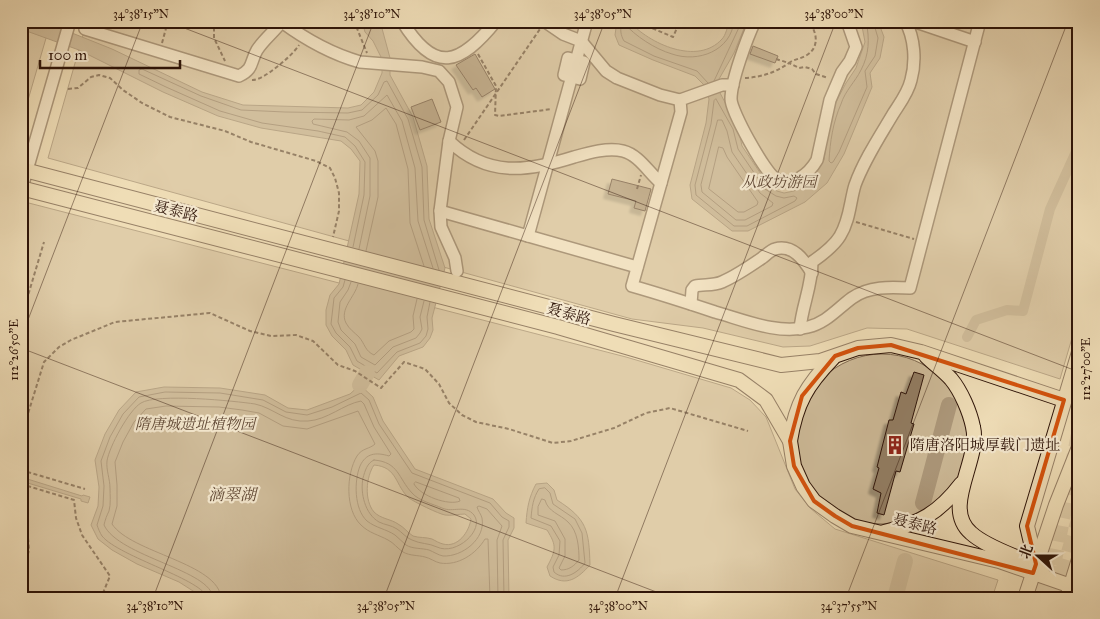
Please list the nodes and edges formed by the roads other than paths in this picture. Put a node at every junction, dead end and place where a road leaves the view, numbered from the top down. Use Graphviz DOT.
graph roads {
  1 [pos="70,21"];
  2 [pos="402,21"];
  3 [pos="496,21"];
  4 [pos="587,21"];
  5 [pos="755,21"];
  6 [pos="847,21"];
  7 [pos="905,21"];
  8 [pos="913,21"];
  9 [pos="980,21"];
  10 [pos="282,22"];
  11 [pos="544,22"];
  12 [pos="85,29"];
  13 [pos="581,41"];
  14 [pos="975,42"];
  15 [pos="448,59"];
  16 [pos="443,75"];
  17 [pos="730,83"];
  18 [pos="680,100"];
  19 [pos="449,140"];
  20 [pos="547,165"];
  21 [pos="24,169"];
  22 [pos="661,182"];
  23 [pos="22,189"];
  24 [pos="440,211"];
  25 [pos="528,236"];
  26 [pos="637,267"];
  27 [pos="457,271"];
  28 [pos="812,273"];
  29 [pos="691,304"];
  30 [pos="800,329"];
  31 [pos="921,352"];
  32 [pos="1079,352"];
  33 [pos="835,356"];
  34 [pos="1064,400"];
  35 [pos="790,441"];
  36 [pos="1079,447"];
  37 [pos="967,475"];
  38 [pos="881,532"];
  39 [pos="1079,559"];
  40 [pos="1034,568"];
  41 [pos="1075,583"];
  42 [pos="1025,598"];
  1 -- 21 [label="street"];
  2 -- 15 [label="street"];
  3 -- 15 [label="street"];
  4 -- 13 [label="street"];
  5 -- 17 [label="street"];
  6 -- 17 [label="street"];
  7 -- 28 [label="street"];
  8 -- 14 [label="street"];
  9 -- 14 [label="street"];
  10 -- 12 [label="street"];
  10 -- 16 [label="street"];
  11 -- 13 [label="street"];
  13 -- 18 [label="street"];
  13 -- 20 [label="street"];
  14 -- 30 [label="street"];
  15 -- 16 [label="street"];
  16 -- 19 [label="street"];
  17 -- 18 [label="street"];
  18 -- 22 [label="street"];
  19 -- 20 [label="street"];
  19 -- 24 [label="street"];
  20 -- 22 [label="street"];
  20 -- 25 [label="street"];
  21 -- 23 [label="street"];
  21 -- 33 [label="main road, 聂泰路"];
  22 -- 26 [label="street"];
  23 -- 35 [label="main road, 聂泰路"];
  24 -- 25 [label="street"];
  24 -- 27 [label="street"];
  25 -- 26 [label="street"];
  26 -- 29 [label="street"];
  28 -- 29 [label="street"];
  28 -- 30 [label="street"];
  29 -- 30 [label="street"];
  31 -- 33 [label="main road, 聂泰路"];
  31 -- 34 [label="main road, 聂泰路"];
  31 -- 37 [label="main road"];
  32 -- 34 [label="main road"];
  33 -- 35 [label="main road"];
  34 -- 40 [label="main road"];
  35 -- 38 [label="main road, 聂泰路"];
  36 -- 40 [label="main road"];
  37 -- 38 [label="main road"];
  37 -- 40 [label="main road"];
  38 -- 40 [label="main road, 聂泰路"];
  39 -- 41 [label="main road"];
  40 -- 41 [label="main road"];
  40 -- 42 [label="main road"];
}
